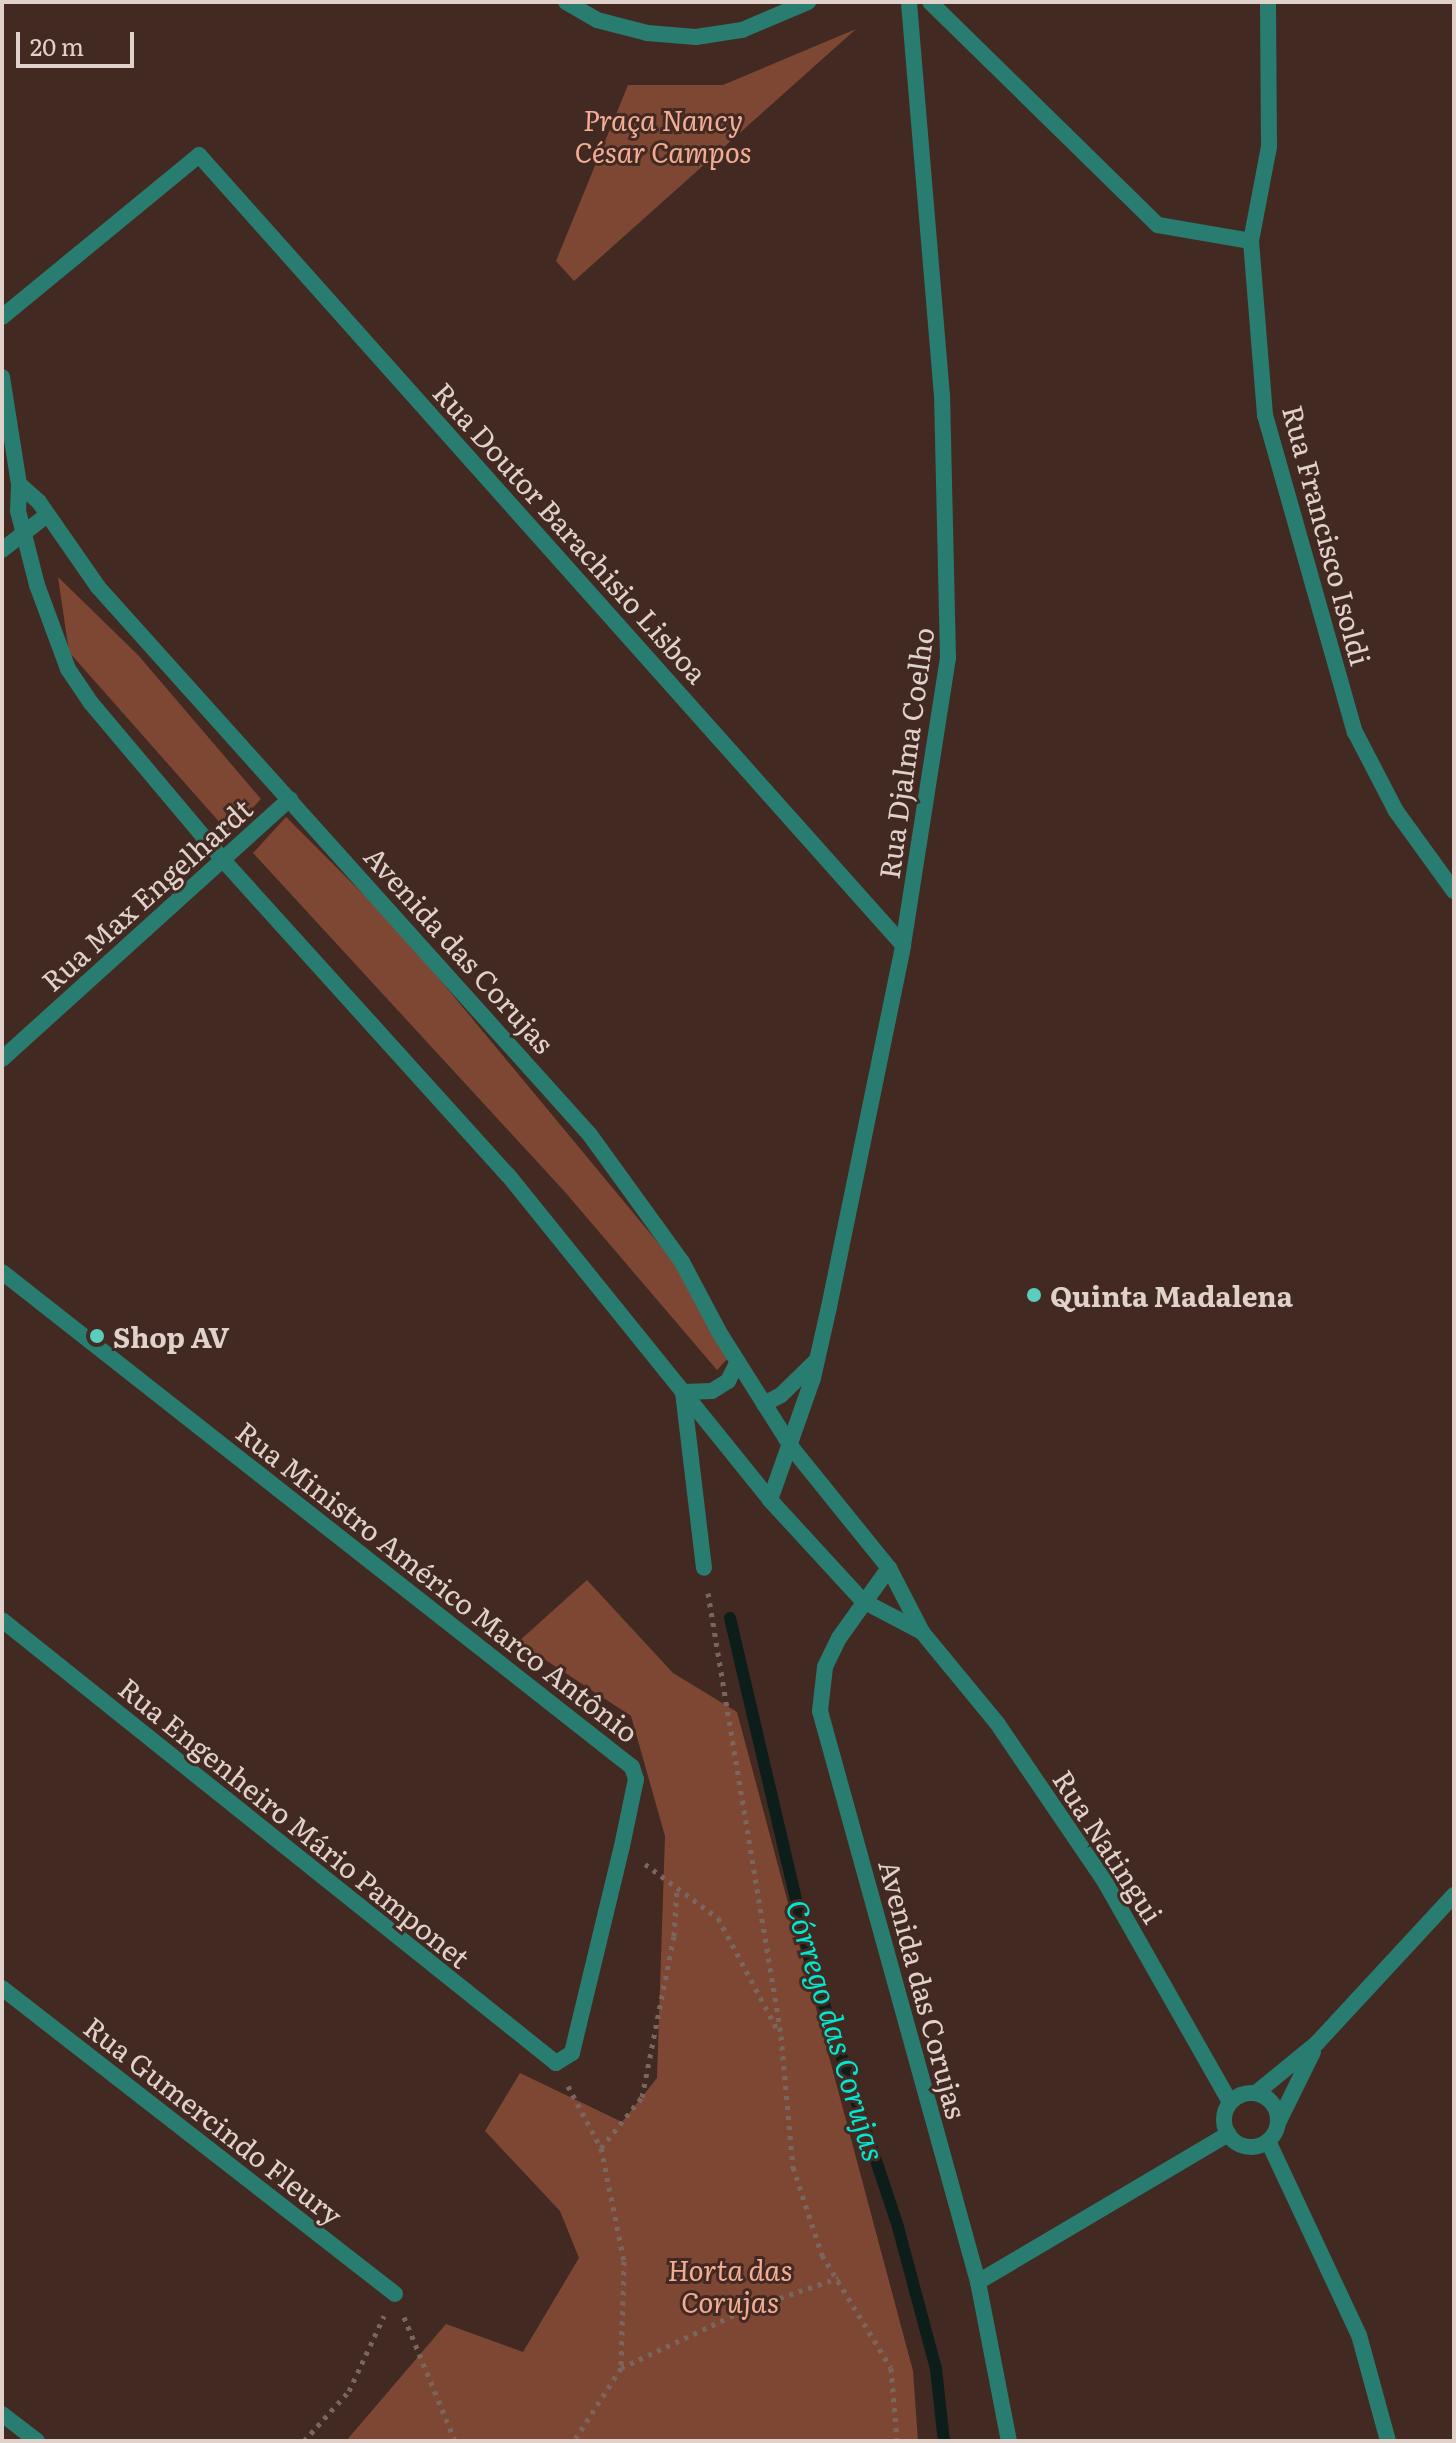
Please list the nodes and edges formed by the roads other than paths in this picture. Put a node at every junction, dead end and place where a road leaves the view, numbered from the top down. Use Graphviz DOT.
graph roads {
  1 [pos="566,2"];
  2 [pos="808,2"];
  3 [pos="909,2"];
  4 [pos="930,2"];
  5 [pos="1268,2"];
  6 [pos="1251,241"];
  7 [pos="2,317"];
  8 [pos="2,377"];
  9 [pos="19,484"];
  10 [pos="47,515"];
  11 [pos="22,531"];
  12 [pos="2,550"];
  13 [pos="290,799"];
  14 [pos="223,860"];
  15 [pos="1454,891"];
  16 [pos="903,945"];
  17 [pos="2,1059"];
  18 [pos="2,1272"];
  19 [pos="817,1359"];
  20 [pos="737,1363"];
  21 [pos="683,1392"];
  22 [pos="764,1404"];
  23 [pos="792,1448"];
  24 [pos="770,1500"];
  25 [pos="704,1568"];
  26 [pos="889,1568"];
  27 [pos="863,1601"];
  28 [pos="2,1620"];
  29 [pos="922,1632"];
  30 [pos="1454,1895"];
  31 [pos="2,1988"];
  32 [pos="1317,2043"];
  33 [pos="556,2063"];
  34 [pos="1256,2093"];
  35 [pos="1230,2102"];
  36 [pos="1278,2123"];
  37 [pos="1228,2134"];
  38 [pos="1268,2141"];
  39 [pos="978,2282"];
  40 [pos="395,2294"];
  41 [pos="2,2414"];
  42 [pos="37,2441"];
  43 [pos="1009,2441"];
  44 [pos="1388,2441"];
  1 -- 2 [label="street"];
  3 -- 16 [label="street, Rua Djalma Coelho"];
  4 -- 6 [label="street"];
  5 -- 6 [label="street, Rua Francisco Isoldi"];
  6 -- 15 [label="street, Rua Francisco Isoldi"];
  7 -- 16 [label="street, Rua Doutor Barachisio Lisboa"];
  8 -- 9 [label="street"];
  9 -- 10 [label="street, Avenida das Corujas"];
  9 -- 11 [label="street"];
  10 -- 11 [label="street"];
  10 -- 13 [label="street, Avenida das Corujas"];
  11 -- 12 [label="street"];
  11 -- 14 [label="street"];
  13 -- 14 [label="street, Rua Max Engelhardt"];
  13 -- 20 [label="street, Avenida das Corujas"];
  14 -- 17 [label="street, Rua Max Engelhardt"];
  14 -- 21 [label="street"];
  16 -- 19 [label="street, Rua Djalma Coelho"];
  18 -- 33 [label="street, Rua Ministro Américo Marco Antônio"];
  19 -- 22 [label="street"];
  19 -- 23 [label="street, Rua Djalma Coelho"];
  20 -- 21 [label="street"];
  20 -- 22 [label="street, Avenida das Corujas"];
  21 -- 24 [label="street"];
  21 -- 25 [label="street"];
  22 -- 23 [label="street, Avenida das Corujas"];
  23 -- 24 [label="street, Rua Djalma Coelho"];
  23 -- 26 [label="street, Rua Natingui"];
  24 -- 27 [label="street, Rua Natingui"];
  26 -- 27 [label="street, Avenida das Corujas"];
  26 -- 29 [label="street, Rua Natingui"];
  27 -- 29 [label="street, Rua Natingui"];
  27 -- 39 [label="street, Avenida das Corujas"];
  28 -- 33 [label="street, Rua Engenheiro Mário Pamponet"];
  29 -- 35 [label="street, Rua Natingui"];
  30 -- 32 [label="street"];
  31 -- 40 [label="street, Rua Gumercindo Fleury"];
  32 -- 34 [label="street"];
  32 -- 36 [label="street"];
  34 -- 35 [label="street"];
  34 -- 36 [label="street"];
  35 -- 37 [label="street"];
  36 -- 38 [label="street"];
  37 -- 38 [label="street"];
  37 -- 39 [label="street"];
  38 -- 44 [label="street"];
  39 -- 43 [label="street, Avenida das Corujas"];
  41 -- 42 [label="street"];
}
